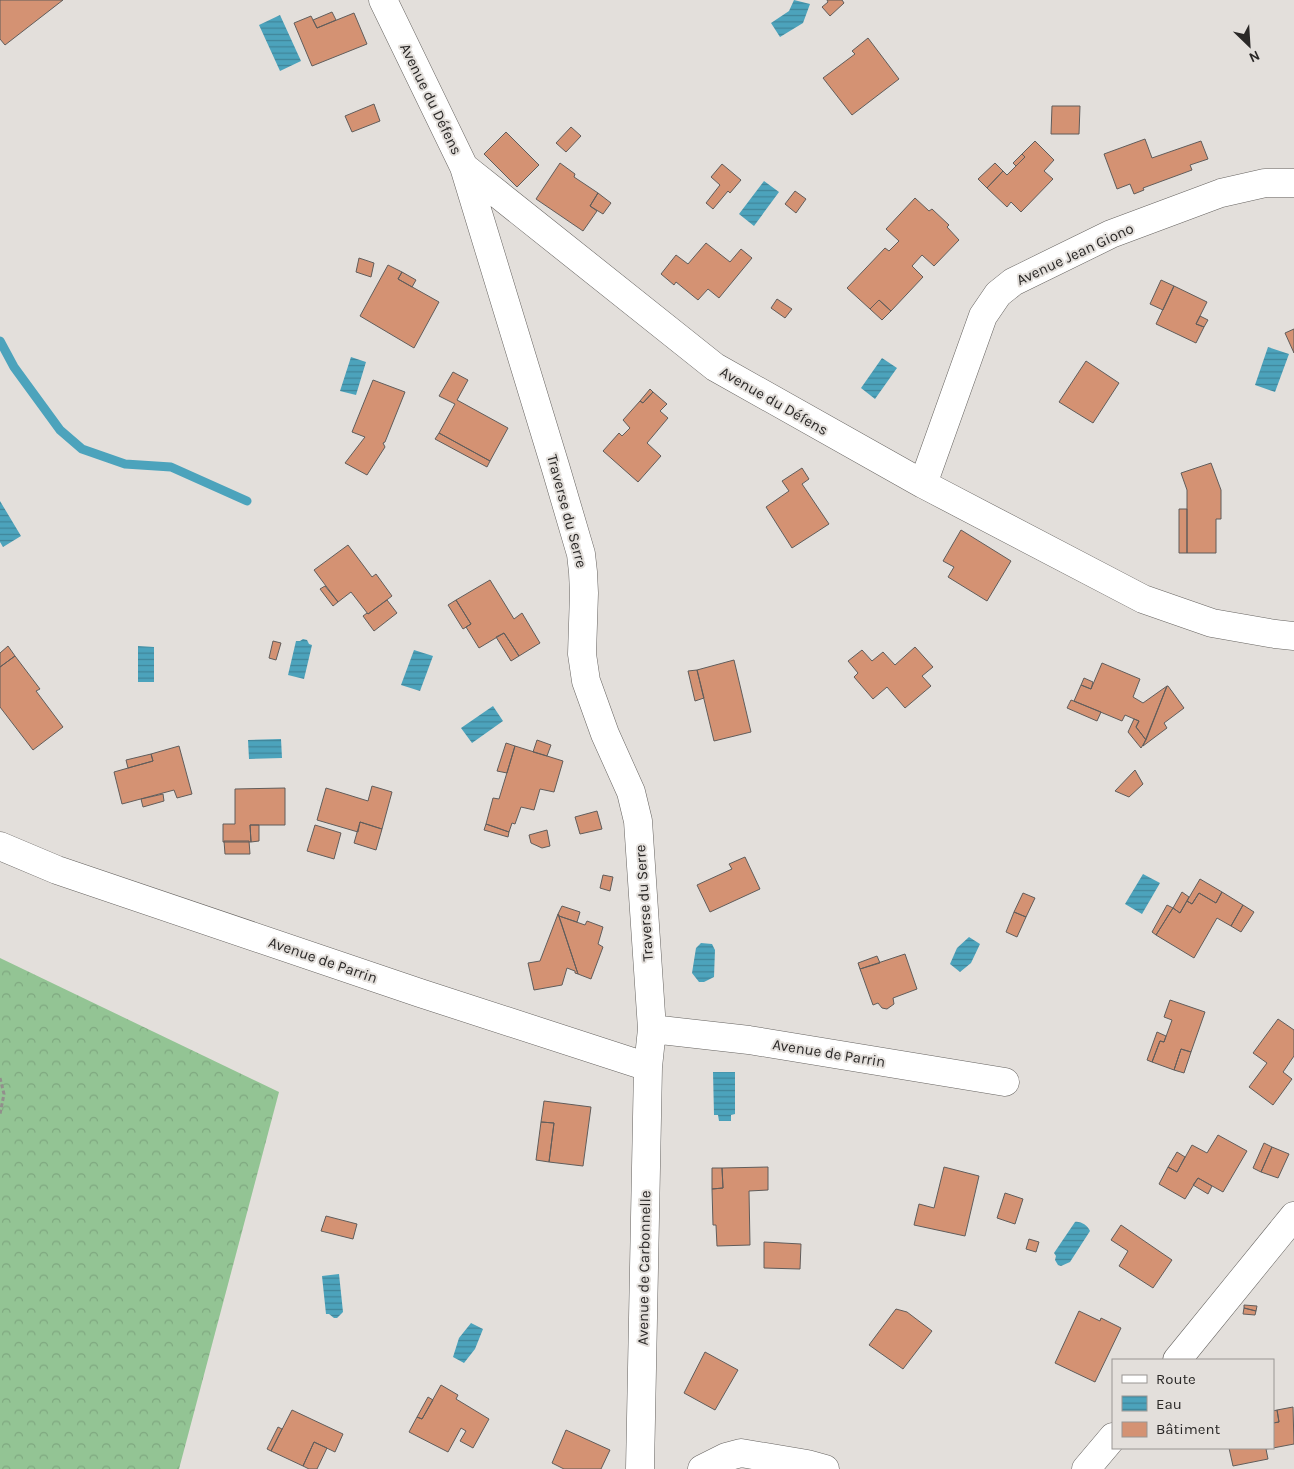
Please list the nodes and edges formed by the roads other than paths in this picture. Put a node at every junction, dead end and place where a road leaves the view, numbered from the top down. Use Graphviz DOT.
graph roads {
  1 [pos="384,0"];
  2 [pos="464,167"];
  3 [pos="1294,183"];
  4 [pos="923,484"];
  5 [pos="1294,636"];
  6 [pos="0,846"];
  7 [pos="652,1030"];
  8 [pos="648,1067"];
  9 [pos="1005,1082"];
  10 [pos="1294,1216"];
  11 [pos="1178,1359"];
  12 [pos="1112,1439"];
  13 [pos="640,1469"];
  14 [pos="702,1469"];
  15 [pos="825,1469"];
  16 [pos="1086,1469"];
  1 -- 2 [label="street, Avenue du Défens"];
  2 -- 4 [label="street, Avenue du Défens"];
  2 -- 7 [label="street, Traverse du Serre"];
  3 -- 4 [label="street, Avenue Jean Giono"];
  4 -- 5 [label="street, Avenue du Défens"];
  6 -- 8 [label="street, Avenue de Parrin"];
  7 -- 8 [label="street, Traverse du Serre"];
  7 -- 9 [label="street, Avenue de Parrin"];
  8 -- 13 [label="street, Avenue de Carbonnelle"];
  10 -- 11 [label="street"];
  12 -- 16 [label="street"];
  14 -- 15 [label="street"];
}
